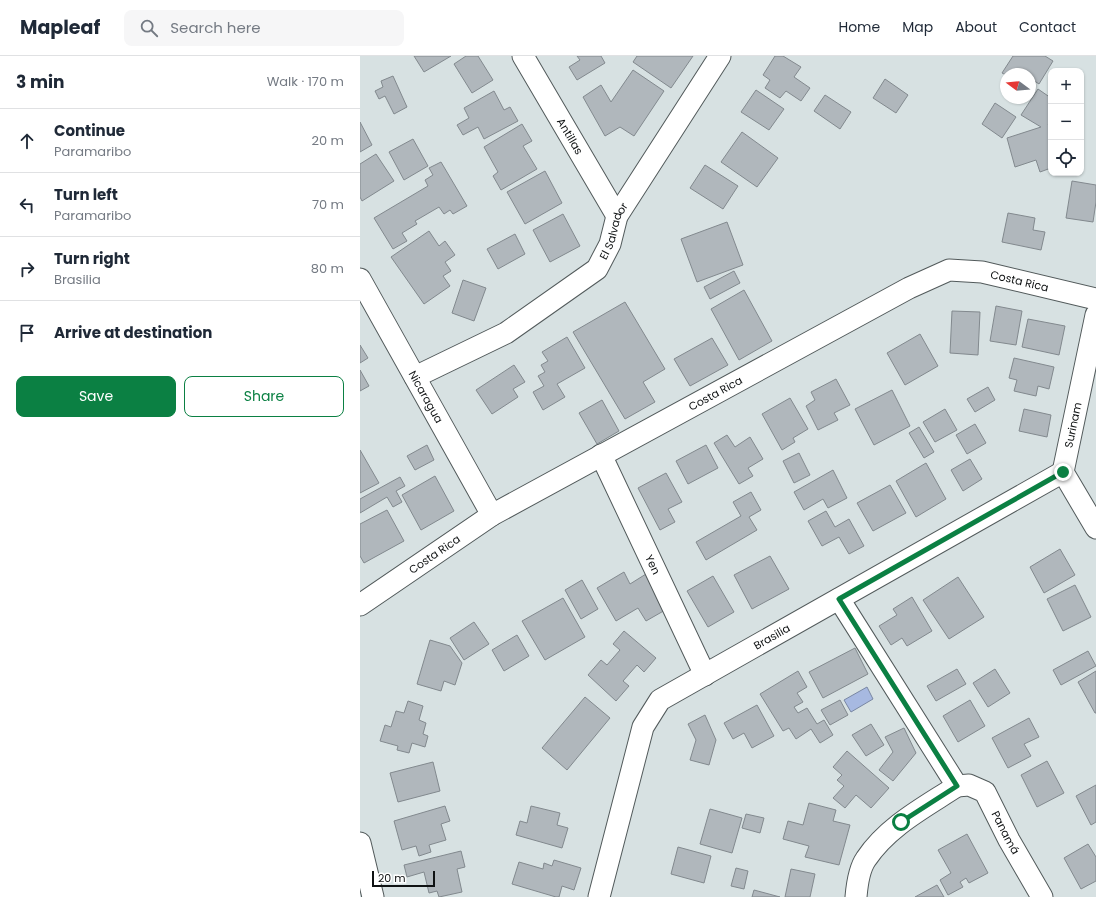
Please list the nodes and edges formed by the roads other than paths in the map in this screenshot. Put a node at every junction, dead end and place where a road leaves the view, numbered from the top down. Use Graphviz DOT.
graph roads {
  1 [pos="523,56"];
  2 [pos="720,56"];
  3 [pos="617,216"];
  4 [pos="360,278"];
  5 [pos="1096,299"];
  6 [pos="1096,315"];
  7 [pos="415,377"];
  8 [pos="601,455"];
  9 [pos="1063,472"];
  10 [pos="492,515"];
  11 [pos="1096,528"];
  12 [pos="839,599"];
  13 [pos="360,605"];
  14 [pos="705,675"];
  15 [pos="957,786"];
  16 [pos="360,843"];
  17 [pos="374,897"];
  18 [pos="600,897"];
  19 [pos="856,897"];
  20 [pos="1042,897"];
  1 -- 3 [label="street, Antillas"];
  2 -- 3 [label="street, El Salvador"];
  3 -- 7 [label="street, El Salvador"];
  4 -- 7 [label="street, Nicaragua"];
  5 -- 8 [label="street, Costa Rica"];
  6 -- 9 [label="street, Surinam"];
  7 -- 10 [label="street, Nicaragua"];
  8 -- 10 [label="street, Costa Rica"];
  8 -- 14 [label="street, Yen"];
  9 -- 11 [label="street"];
  9 -- 12 [label="street, Brasilia"];
  10 -- 13 [label="street, Costa Rica"];
  12 -- 14 [label="street, Brasilia"];
  12 -- 15 [label="street"];
  14 -- 18 [label="street, Brasilia"];
  15 -- 19 [label="street"];
  15 -- 20 [label="street, Panamá"];
  16 -- 17 [label="street"];
}
